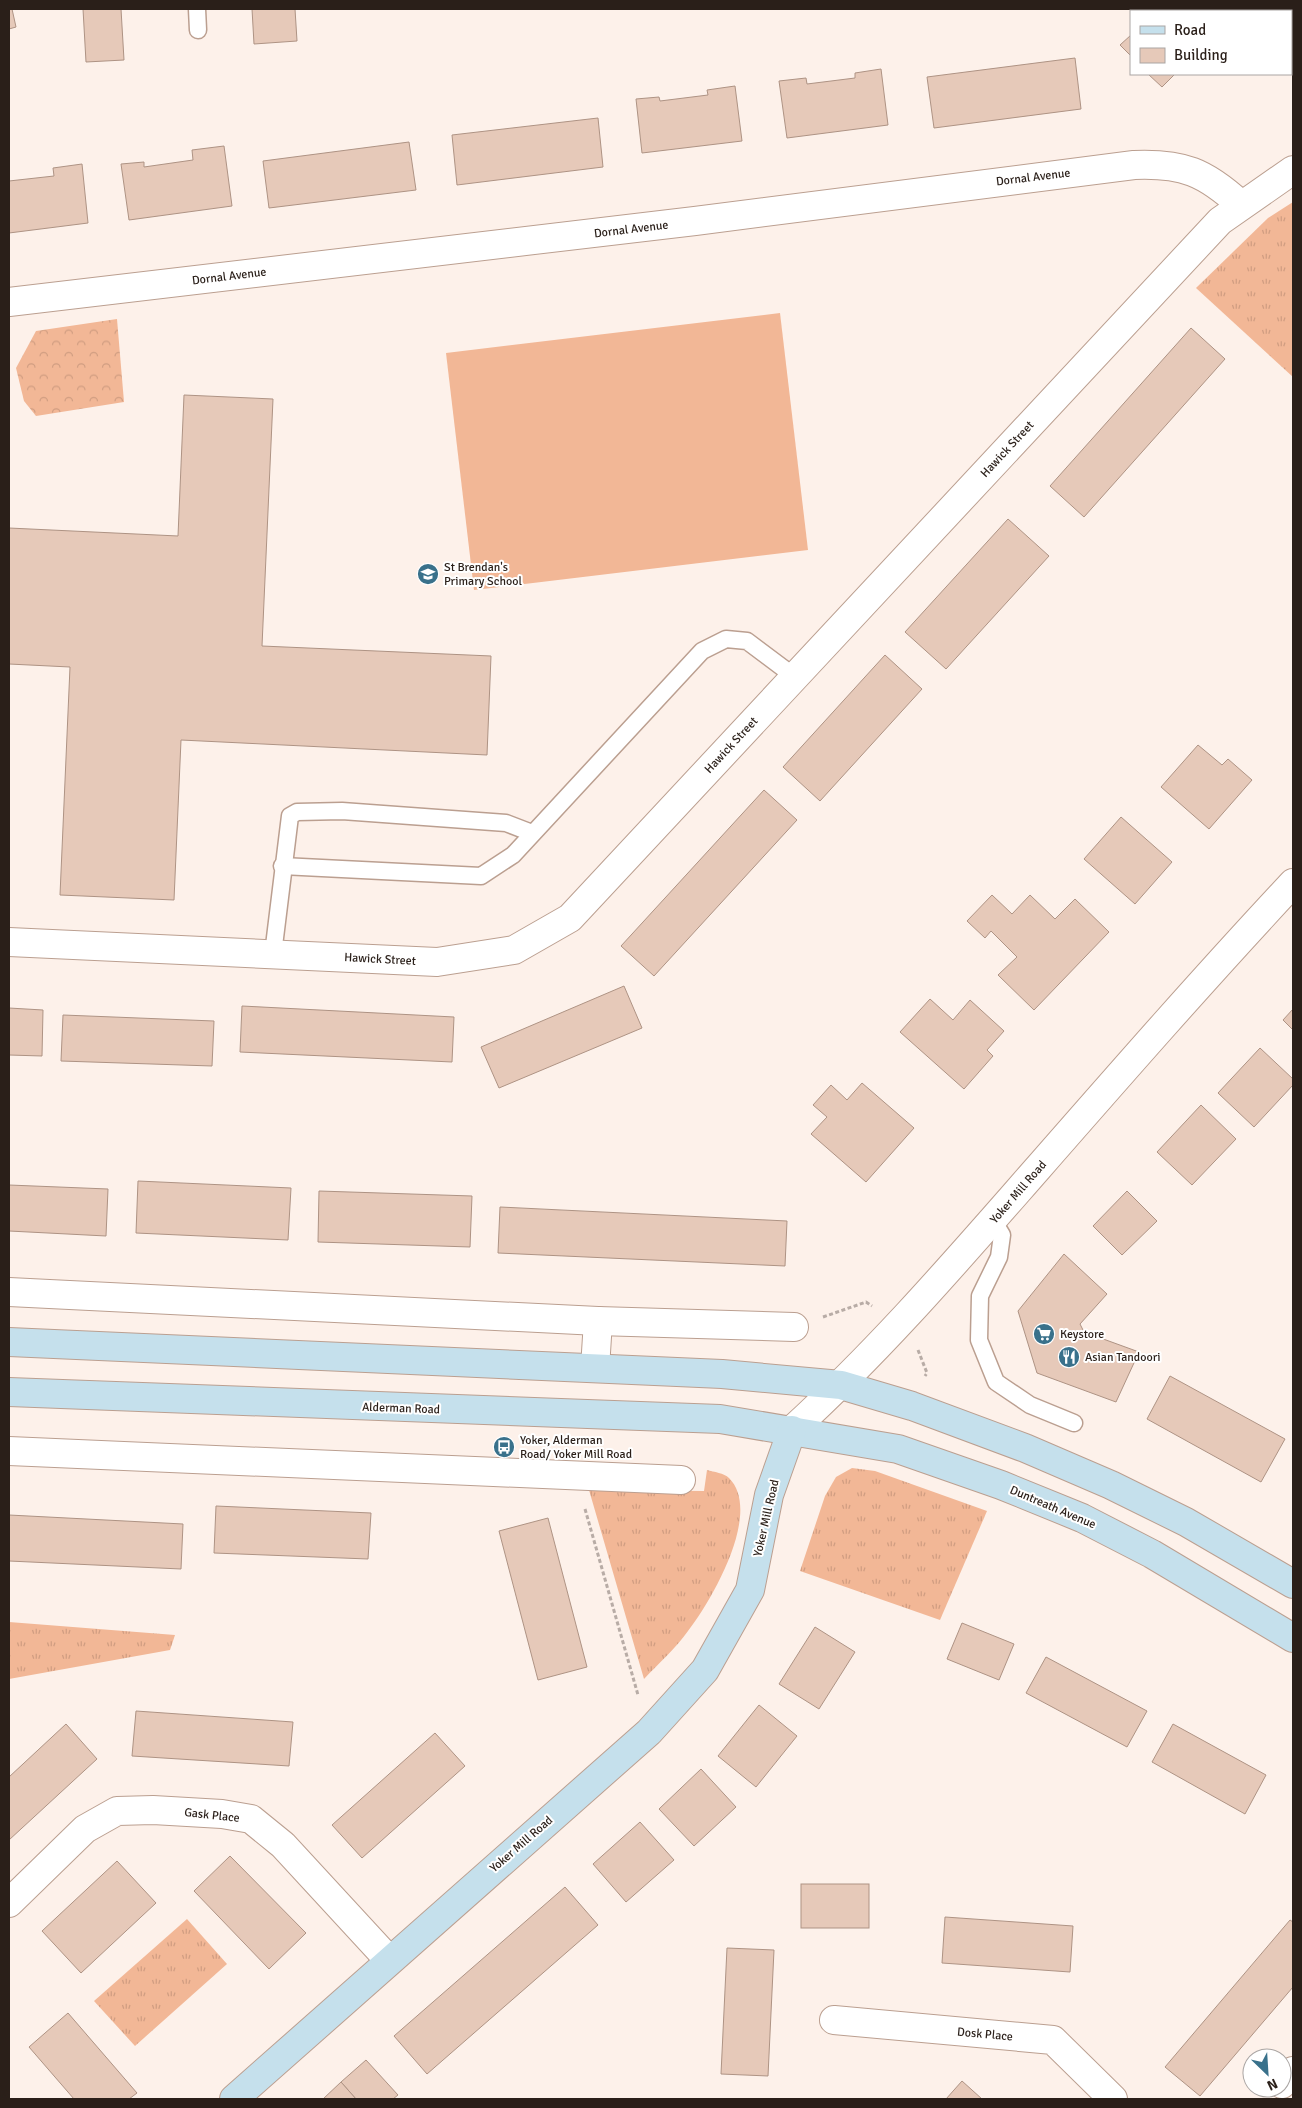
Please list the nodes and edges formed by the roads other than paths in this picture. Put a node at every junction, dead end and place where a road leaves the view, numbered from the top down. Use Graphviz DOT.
graph roads {
  1 [pos="197,9"];
  2 [pos="198,30"];
  3 [pos="1293,170"];
  4 [pos="1241,205"];
  5 [pos="9,302"];
  6 [pos="795,677"];
  7 [pos="532,833"];
  8 [pos="282,866"];
  9 [pos="1293,883"];
  10 [pos="9,942"];
  11 [pos="273,954"];
  12 [pos="993,1220"];
  13 [pos="9,1292"];
  14 [pos="598,1321"];
  15 [pos="794,1328"];
  16 [pos="9,1342"];
  17 [pos="595,1368"];
  18 [pos="841,1385"];
  19 [pos="9,1392"];
  20 [pos="1074,1423"];
  21 [pos="792,1430"];
  22 [pos="9,1451"];
  23 [pos="681,1480"];
  24 [pos="1293,1584"];
  25 [pos="1293,1638"];
  26 [pos="9,1903"];
  27 [pos="389,1960"];
  28 [pos="834,2020"];
  29 [pos="234,2099"];
  30 [pos="1113,2099"];
  1 -- 2 [label="lane"];
  3 -- 4 [label="street, Hawick Street"];
  4 -- 5 [label="street, Dornal Avenue"];
  4 -- 6 [label="street, Hawick Street"];
  6 -- 7 [label="lane"];
  6 -- 11 [label="street, Hawick Street"];
  7 -- 8 [label="lane"];
  7 -- 8 [label="lane"];
  8 -- 11 [label="lane"];
  9 -- 12 [label="street, Yoker Mill Road"];
  10 -- 11 [label="street, Hawick Street"];
  12 -- 18 [label="street, Yoker Mill Road"];
  12 -- 20 [label="lane"];
  13 -- 14 [label="street"];
  14 -- 15 [label="street"];
  14 -- 17 [label="street"];
  16 -- 17 [label="street"];
  17 -- 18 [label="street"];
  18 -- 21 [label="street, Yoker Mill Road"];
  18 -- 24 [label="street"];
  19 -- 21 [label="street, Alderman Road"];
  21 -- 25 [label="street, Duntreath Avenue"];
  21 -- 27 [label="street, Yoker Mill Road"];
  22 -- 23 [label="street"];
  26 -- 27 [label="street, Gask Place"];
  27 -- 29 [label="street, Yoker Mill Road"];
  28 -- 30 [label="street, Dosk Place"];
}
